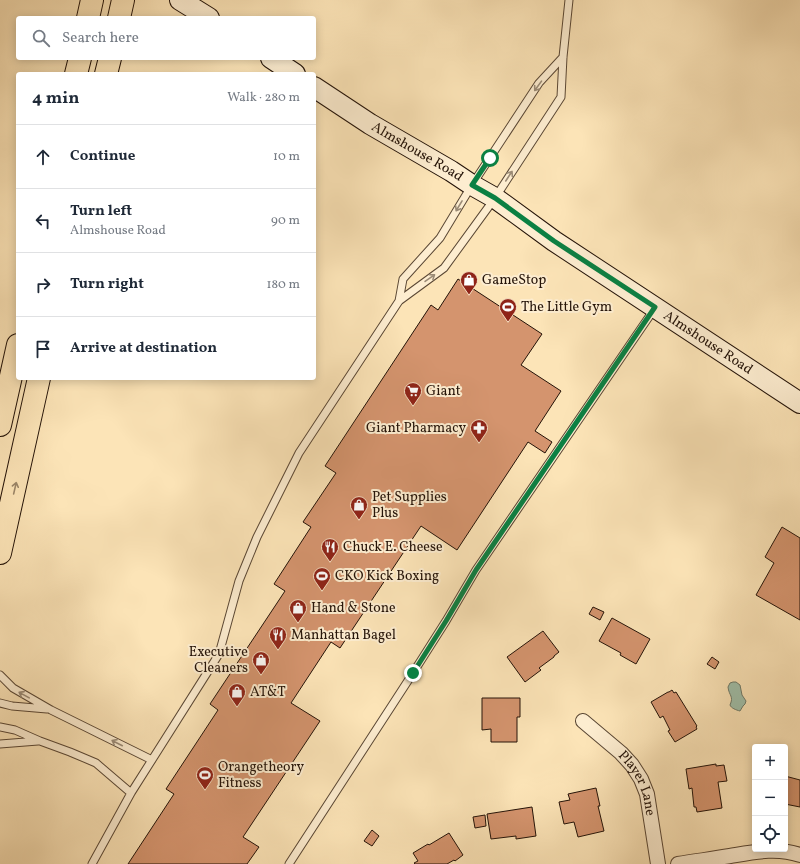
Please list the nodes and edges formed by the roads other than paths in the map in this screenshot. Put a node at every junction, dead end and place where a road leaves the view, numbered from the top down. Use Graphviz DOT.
graph roads {
  1 [pos="92,0"];
  2 [pos="123,0"];
  3 [pos="180,0"];
  4 [pos="569,0"];
  5 [pos="88,16"];
  6 [pos="119,16"];
  7 [pos="206,16"];
  8 [pos="563,57"];
  9 [pos="80,60"];
  10 [pos="110,60"];
  11 [pos="274,60"];
  12 [pos="76,72"];
  13 [pos="106,72"];
  14 [pos="292,72"];
  15 [pos="316,88"];
  16 [pos="472,185"];
  17 [pos="495,198"];
  18 [pos="399,300"];
  19 [pos="655,307"];
  20 [pos="16,354"];
  21 [pos="39,380"];
  22 [pos="800,403"];
  23 [pos="0,425"];
  24 [pos="0,553"];
  25 [pos="0,675"];
  26 [pos="0,703"];
  27 [pos="51,710"];
  28 [pos="583,721"];
  29 [pos="0,727"];
  30 [pos="40,741"];
  31 [pos="0,744"];
  32 [pos="152,760"];
  33 [pos="131,793"];
  34 [pos="800,855"];
  35 [pos="92,864"];
  36 [pos="289,864"];
  37 [pos="658,864"];
  38 [pos="678,864"];
  1 -- 5 [label="highway"];
  2 -- 6 [label="highway"];
  3 -- 7 [label="main road"];
  4 -- 8 [label="lane"];
  8 -- 16 [label="lane, one-way"];
  17 -- 8 [label="lane, one-way"];
  9 -- 12 [label="highway"];
  10 -- 13 [label="highway"];
  11 -- 14 [label="main road"];
  15 -- 16 [label="main road, Almshouse Road"];
  16 -- 17 [label="main road, Almshouse Road"];
  16 -- 18 [label="lane, one-way"];
  18 -- 17 [label="lane, one-way"];
  17 -- 19 [label="main road, Almshouse Road"];
  18 -- 32 [label="lane"];
  19 -- 22 [label="main road, Almshouse Road"];
  19 -- 36 [label="lane"];
  20 -- 23 [label="highway"];
  24 -- 21 [label="highway, one-way"];
  27 -- 25 [label="lane, one-way"];
  26 -- 27 [label="lane"];
  32 -- 27 [label="lane, one-way"];
  28 -- 37 [label="street, Player Lane"];
  29 -- 30 [label="lane"];
  30 -- 31 [label="lane"];
  30 -- 33 [label="lane"];
  32 -- 33 [label="lane"];
  33 -- 35 [label="lane"];
  34 -- 38 [label="street"];
}
